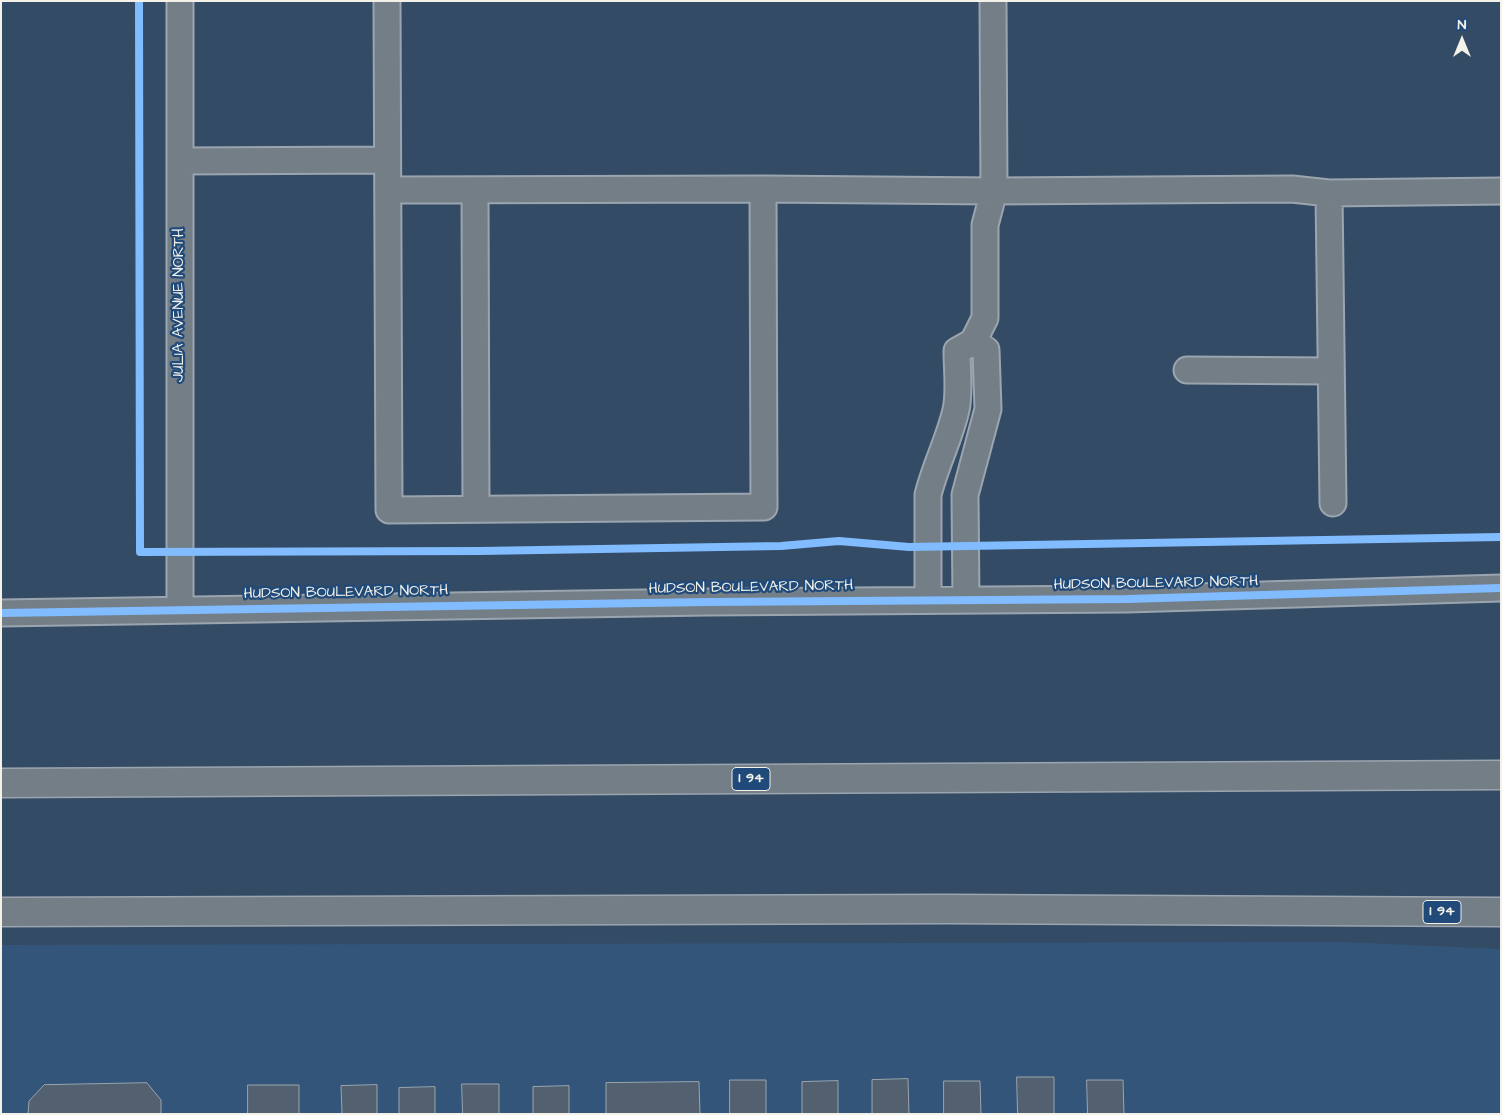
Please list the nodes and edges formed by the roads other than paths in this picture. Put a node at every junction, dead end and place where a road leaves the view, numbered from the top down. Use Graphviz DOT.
graph roads {
  1 [pos="180,1"];
  2 [pos="387,1"];
  3 [pos="993,1"];
  4 [pos="387,160"];
  5 [pos="180,161"];
  6 [pos="763,189"];
  7 [pos="388,190"];
  8 [pos="475,190"];
  9 [pos="994,191"];
  10 [pos="1501,191"];
  11 [pos="1329,193"];
  12 [pos="973,342"];
  13 [pos="1187,370"];
  14 [pos="1331,371"];
  15 [pos="956,408"];
  16 [pos="988,409"];
  17 [pos="1333,503"];
  18 [pos="476,509"];
  19 [pos="1501,588"];
  20 [pos="928,600"];
  21 [pos="966,600"];
  22 [pos="180,609"];
  23 [pos="1,612"];
  24 [pos="1501,775"];
  25 [pos="1,783"];
  26 [pos="1383,911"];
  27 [pos="1,912"];
  28 [pos="1501,912"];
  29 [pos="1501,928"];
  1 -- 5 [label="street, JULIA AVENUE NORTH"];
  2 -- 4 [label="street"];
  3 -- 9 [label="street"];
  4 -- 5 [label="street"];
  4 -- 7 [label="street"];
  5 -- 22 [label="street, JULIA AVENUE NORTH"];
  6 -- 8 [label="street"];
  6 -- 9 [label="street"];
  6 -- 18 [label="street"];
  7 -- 8 [label="street"];
  7 -- 18 [label="street"];
  8 -- 18 [label="street"];
  9 -- 11 [label="street"];
  9 -- 12 [label="street"];
  10 -- 11 [label="street"];
  11 -- 14 [label="street"];
  12 -- 15 [label="street"];
  12 -- 16 [label="street"];
  13 -- 14 [label="street"];
  14 -- 17 [label="street"];
  15 -- 16 [label="street"];
  15 -- 20 [label="street"];
  16 -- 21 [label="street"];
  19 -- 21 [label="street, HUDSON BOULEVARD NORTH"];
  20 -- 21 [label="street, HUDSON BOULEVARD NORTH"];
  20 -- 22 [label="street, HUDSON BOULEVARD NORTH"];
  22 -- 23 [label="street, HUDSON BOULEVARD NORTH"];
  24 -- 25 [label="highway, I 94"];
  26 -- 27 [label="highway, I 94"];
  26 -- 28 [label="highway, I 94"];
  26 -- 29 [label="highway"];
}
